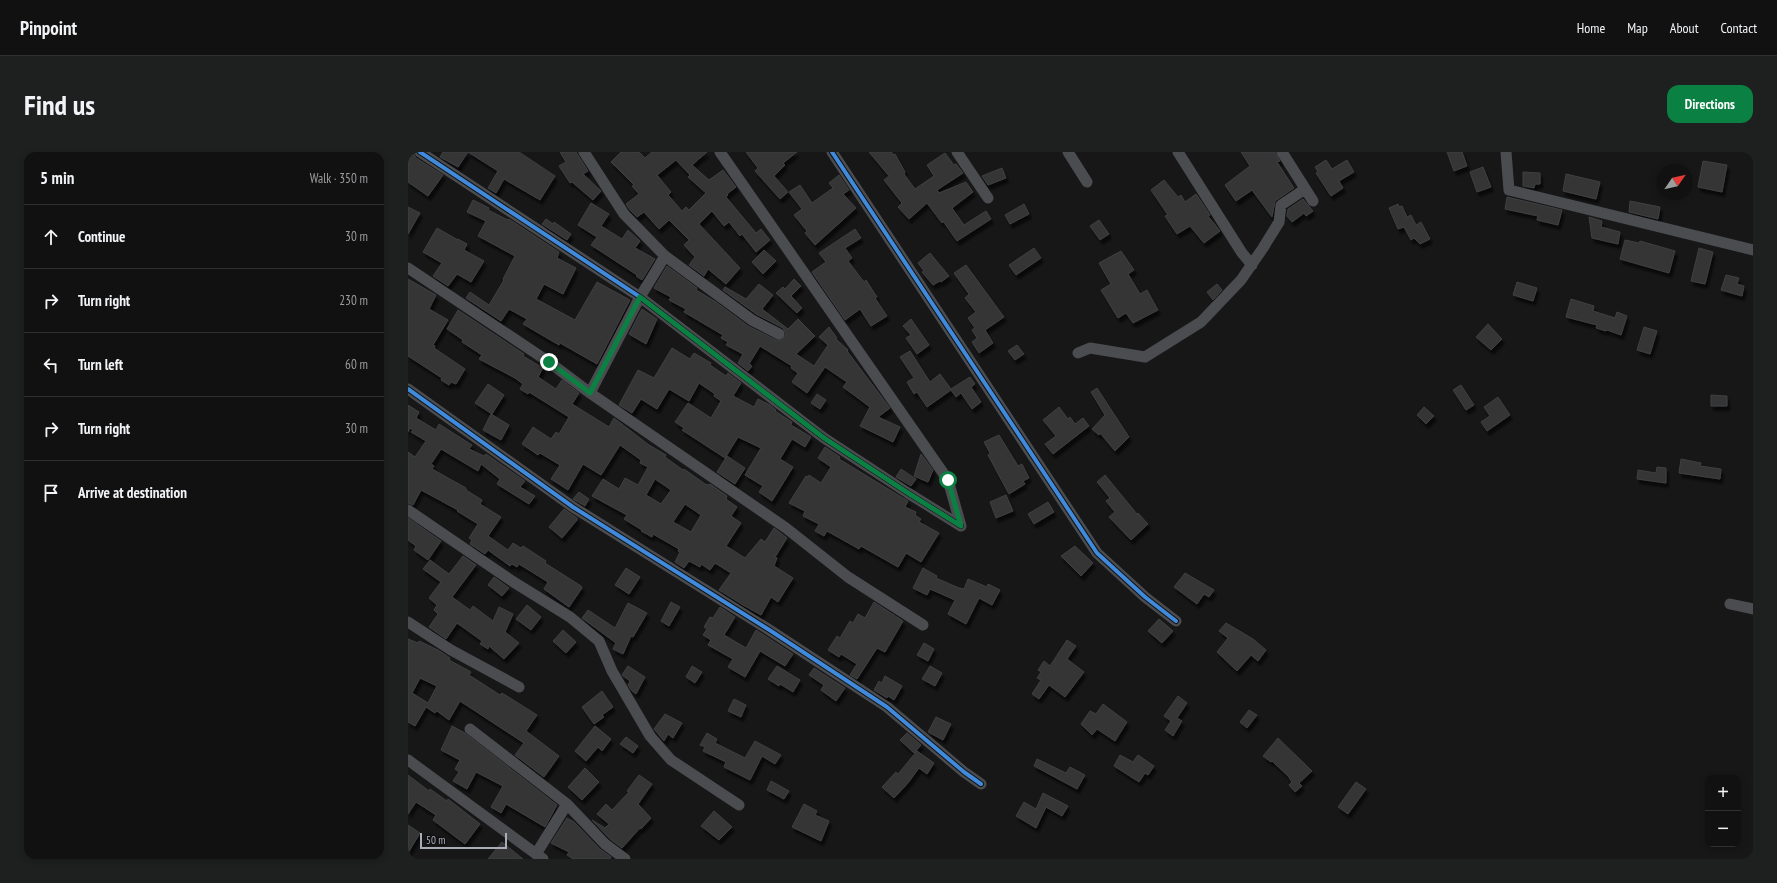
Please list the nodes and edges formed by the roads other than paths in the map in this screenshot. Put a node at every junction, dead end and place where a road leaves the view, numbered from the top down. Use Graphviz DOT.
graph roads {
  1 [pos="420,152"];
  2 [pos="584,152"];
  3 [pos="720,152"];
  4 [pos="832,152"];
  5 [pos="957,152"];
  6 [pos="1068,152"];
  7 [pos="1178,152"];
  8 [pos="1282,152"];
  9 [pos="1506,152"];
  10 [pos="1088,182"];
  11 [pos="1305,189"];
  12 [pos="988,198"];
  13 [pos="1313,201"];
  14 [pos="1753,250"];
  15 [pos="665,256"];
  16 [pos="1252,265"];
  17 [pos="408,268"];
  18 [pos="640,297"];
  19 [pos="779,334"];
  20 [pos="1078,352"];
  21 [pos="408,389"];
  22 [pos="590,393"];
  23 [pos="408,510"];
  24 [pos="1730,604"];
  25 [pos="1753,609"];
  26 [pos="1176,621"];
  27 [pos="408,622"];
  28 [pos="923,625"];
  29 [pos="519,687"];
  30 [pos="470,729"];
  31 [pos="408,760"];
  32 [pos="981,784"];
  33 [pos="567,804"];
  34 [pos="740,805"];
  35 [pos="539,856"];
  36 [pos="625,859"];
  1 -- 18 [label="street"];
  2 -- 15 [label="street"];
  3 -- 18 [label="street"];
  4 -- 26 [label="street"];
  5 -- 12 [label="street"];
  6 -- 10 [label="street"];
  7 -- 16 [label="street"];
  8 -- 11 [label="street"];
  9 -- 14 [label="street"];
  11 -- 13 [label="street"];
  11 -- 16 [label="street"];
  15 -- 18 [label="street"];
  15 -- 19 [label="street"];
  16 -- 20 [label="street"];
  17 -- 22 [label="street"];
  18 -- 22 [label="street"];
  21 -- 32 [label="street"];
  22 -- 28 [label="street"];
  23 -- 34 [label="street"];
  24 -- 25 [label="street"];
  27 -- 29 [label="street"];
  30 -- 33 [label="street"];
  31 -- 35 [label="street"];
  33 -- 35 [label="street"];
  33 -- 36 [label="street"];
}
